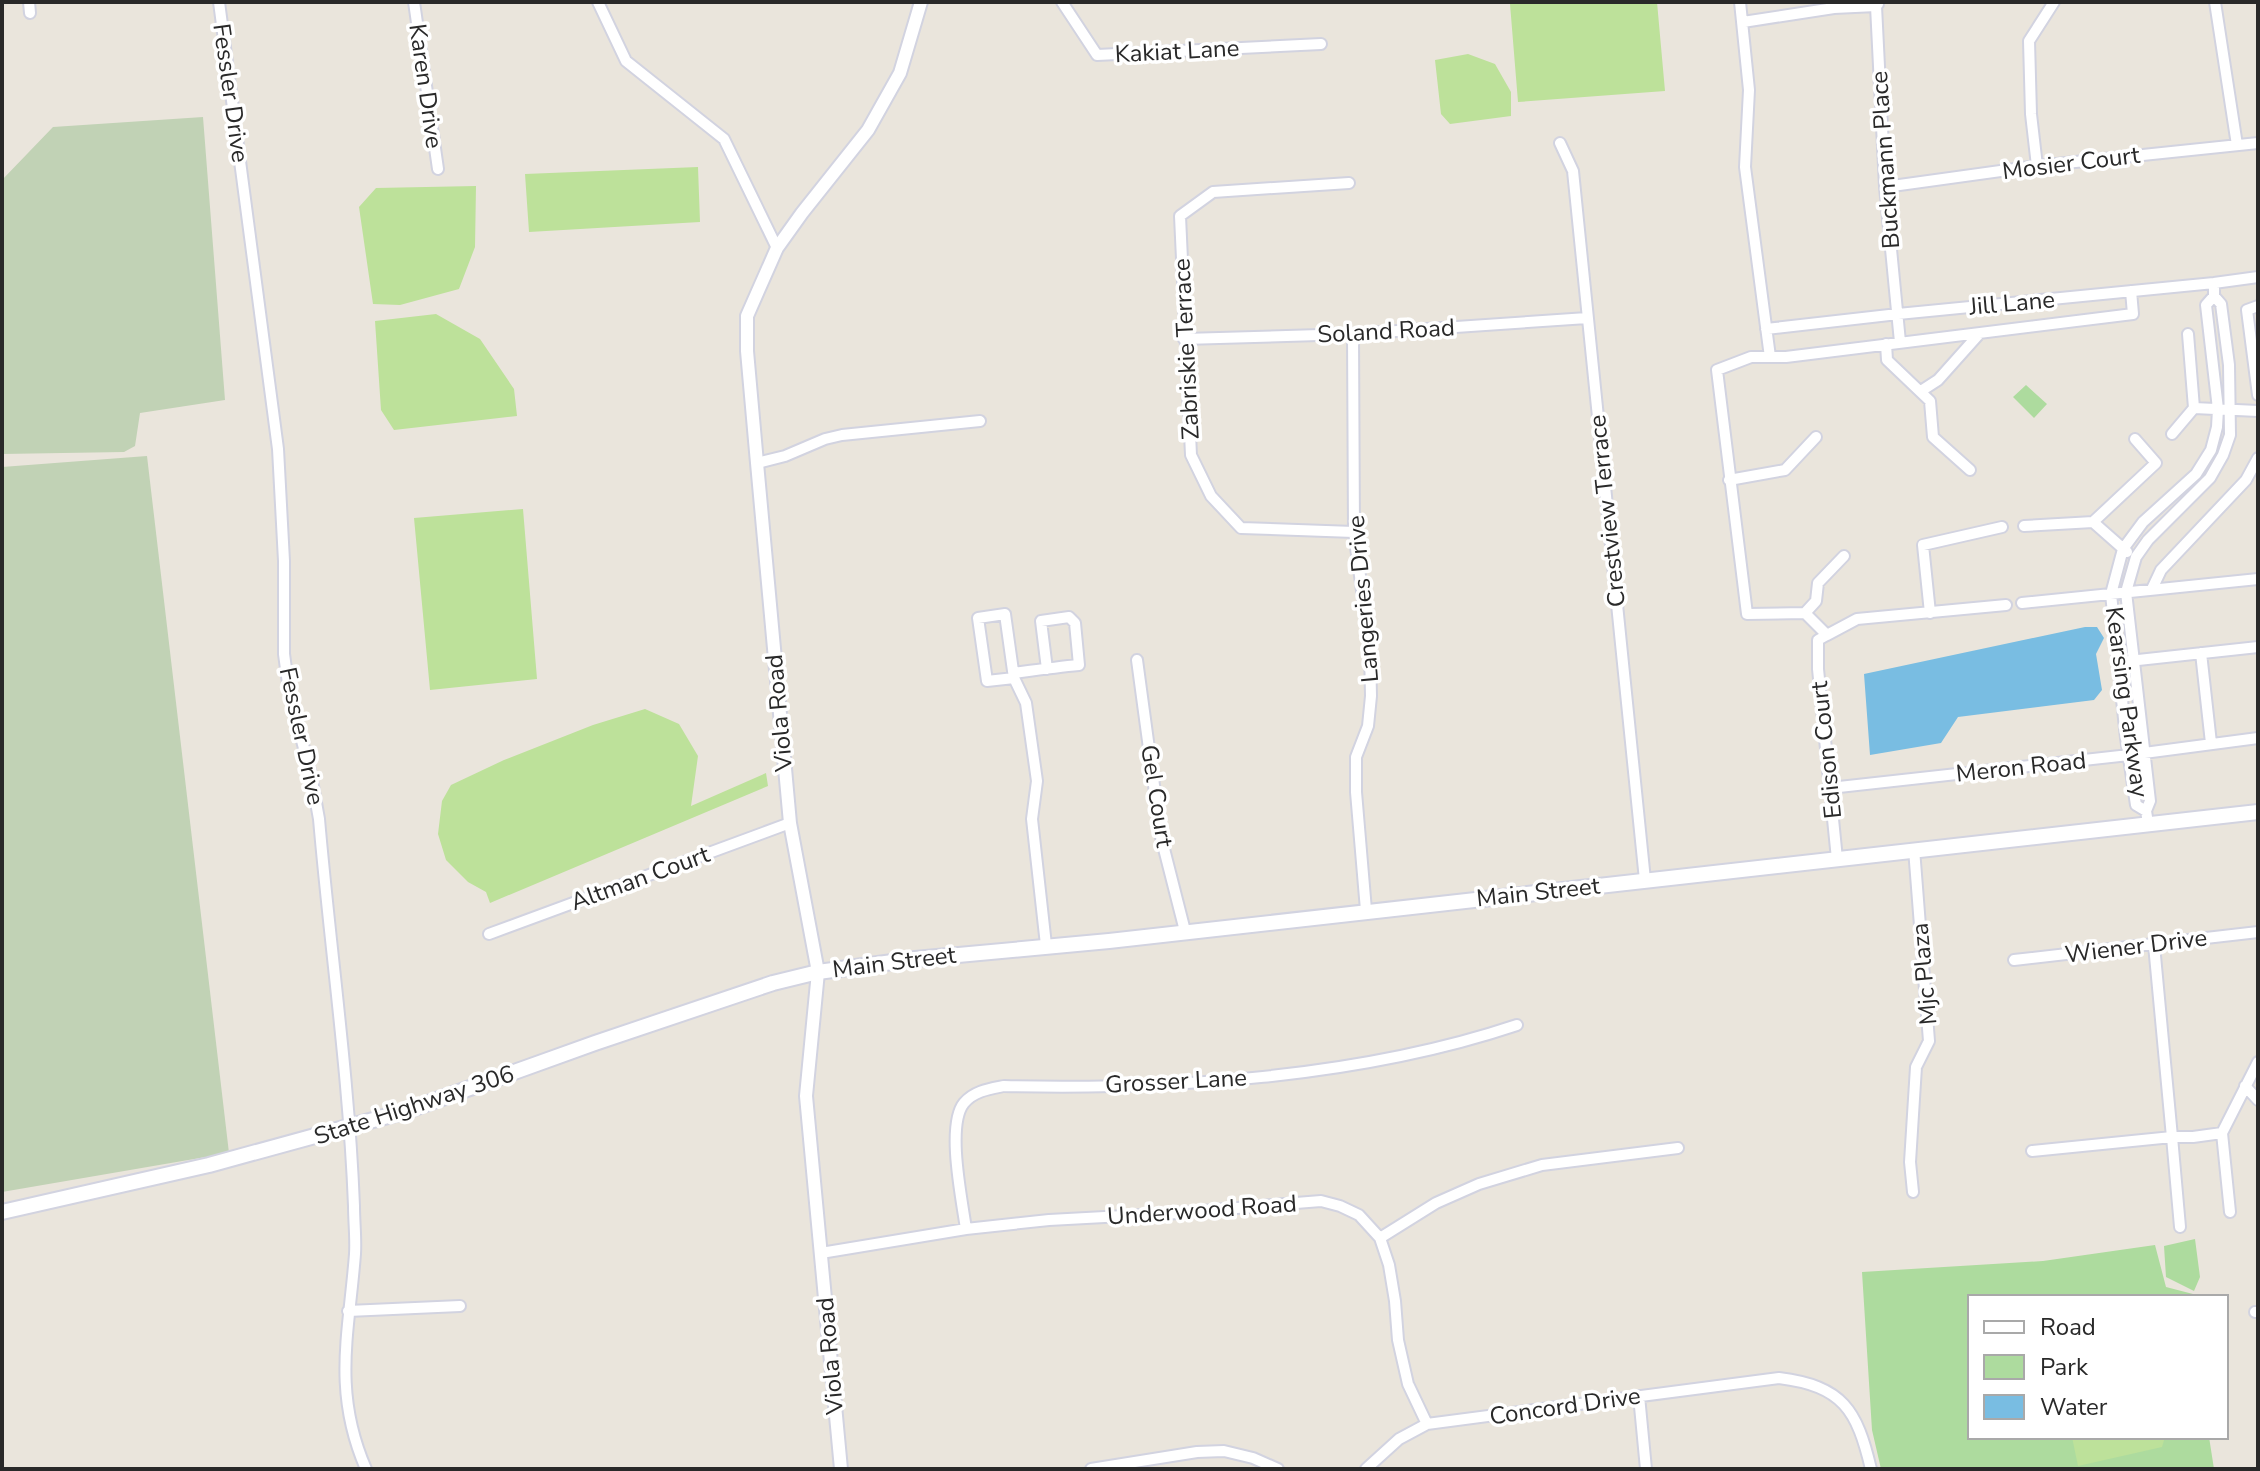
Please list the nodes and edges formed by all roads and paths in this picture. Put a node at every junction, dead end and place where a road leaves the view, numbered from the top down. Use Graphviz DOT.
graph roads {
  1 [pos="219,2"];
  2 [pos="414,2"];
  3 [pos="598,2"];
  4 [pos="921,2"];
  5 [pos="1062,2"];
  6 [pos="1740,2"];
  7 [pos="2054,2"];
  8 [pos="2215,2"];
  9 [pos="1878,4"];
  10 [pos="1743,22"];
  11 [pos="1321,44"];
  12 [pos="1560,143"];
  13 [pos="2258,143"];
  14 [pos="2237,145"];
  15 [pos="2037,166"];
  16 [pos="438,169"];
  17 [pos="1349,183"];
  18 [pos="1885,187"];
  19 [pos="777,248"];
  20 [pos="2258,277"];
  21 [pos="2214,283"];
  22 [pos="2131,291"];
  23 [pos="2214,296"];
  24 [pos="2258,306"];
  25 [pos="1898,314"];
  26 [pos="1587,318"];
  27 [pos="1766,329"];
  28 [pos="1980,333"];
  29 [pos="1353,334"];
  30 [pos="2188,334"];
  31 [pos="1184,339"];
  32 [pos="1900,342"];
  33 [pos="1886,344"];
  34 [pos="1770,357"];
  35 [pos="1921,391"];
  36 [pos="2258,395"];
  37 [pos="2194,408"];
  38 [pos="2218,409"];
  39 [pos="2231,410"];
  40 [pos="2258,411"];
  41 [pos="980,421"];
  42 [pos="2172,434"];
  43 [pos="1816,437"];
  44 [pos="2135,439"];
  45 [pos="2258,458"];
  46 [pos="757,463"];
  47 [pos="1970,470"];
  48 [pos="1729,480"];
  49 [pos="2093,522"];
  50 [pos="2024,526"];
  51 [pos="2002,527"];
  52 [pos="1354,532"];
  53 [pos="2123,549"];
  54 [pos="1844,556"];
  55 [pos="2136,557"];
  56 [pos="2258,579"];
  57 [pos="2152,589"];
  58 [pos="2126,592"];
  59 [pos="2111,594"];
  60 [pos="2022,603"];
  61 [pos="2006,605"];
  62 [pos="1805,613"];
  63 [pos="1930,613"];
  64 [pos="1822,638"];
  65 [pos="2258,647"];
  66 [pos="2201,653"];
  67 [pos="1137,660"];
  68 [pos="2133,660"];
  69 [pos="2119,662"];
  70 [pos="1047,669"];
  71 [pos="1014,675"];
  72 [pos="2258,738"];
  73 [pos="2211,743"];
  74 [pos="2144,752"];
  75 [pos="2129,755"];
  76 [pos="1830,788"];
  77 [pos="2258,812"];
  78 [pos="2147,817"];
  79 [pos="790,823"];
  80 [pos="1914,849"];
  81 [pos="1837,859"];
  82 [pos="1645,880"];
  83 [pos="1366,910"];
  84 [pos="1185,931"];
  85 [pos="2258,932"];
  86 [pos="489,934"];
  87 [pos="1046,945"];
  88 [pos="2154,945"];
  89 [pos="2014,960"];
  90 [pos="818,972"];
  91 [pos="1517,1025"];
  92 [pos="2258,1062"];
  93 [pos="2245,1086"];
  94 [pos="2258,1100"];
  95 [pos="349,1127"];
  96 [pos="2222,1133"];
  97 [pos="2172,1137"];
  98 [pos="1678,1148"];
  99 [pos="2032,1151"];
  100 [pos="1913,1192"];
  101 [pos="2,1212"];
  102 [pos="2230,1212"];
  103 [pos="2180,1227"];
  104 [pos="966,1229"];
  105 [pos="1380,1238"];
  106 [pos="821,1253"];
  107 [pos="460,1306"];
  108 [pos="348,1311"];
  109 [pos="1639,1396"];
  110 [pos="1427,1424"];
  111 [pos="366,1469"];
  112 [pos="841,1469"];
  113 [pos="1091,1469"];
  114 [pos="1278,1469"];
  115 [pos="1366,1469"];
  116 [pos="1646,1469"];
  117 [pos="1871,1469"];
  1 -- 95 [label="street, Fessler Drive"];
  2 -- 16 [label="street, Karen Drive"];
  3 -- 19 [label="street"];
  4 -- 19 [label="street, Viola Road"];
  5 -- 11 [label="street, Kakiat Lane"];
  6 -- 10 [label="street"];
  7 -- 15 [label="street"];
  8 -- 14 [label="street"];
  9 -- 10 [label="street"];
  9 -- 18 [label="street, Buckmann Place"];
  10 -- 27 [label="street"];
  12 -- 26 [label="street, Crestview Terrace"];
  13 -- 14 [label="street, Mosier Court"];
  14 -- 15 [label="street, Mosier Court"];
  15 -- 18 [label="street, Mosier Court"];
  17 -- 31 [label="street, Zabriskie Terrace"];
  18 -- 25 [label="street, Buckmann Place"];
  19 -- 46 [label="street, Viola Road"];
  20 -- 21 [label="street, Jill Lane"];
  21 -- 22 [label="street, Jill Lane"];
  21 -- 23 [label="street, Kearsing Parkway"];
  22 -- 25 [label="street, Jill Lane"];
  22 -- 28 [label="street"];
  23 -- 38 [label="street, Kearsing Parkway"];
  23 -- 39 [label="street, Kearsing Parkway"];
  24 -- 36 [label="street"];
  25 -- 27 [label="street, Jill Lane"];
  25 -- 32 [label="street, Buckmann Place"];
  26 -- 29 [label="street, Soland Road"];
  26 -- 82 [label="street, Crestview Terrace"];
  27 -- 34 [label="street"];
  28 -- 32 [label="street"];
  28 -- 35 [label="street"];
  29 -- 31 [label="street, Soland Road"];
  29 -- 52 [label="street, Langeries Drive"];
  30 -- 37 [label="street"];
  31 -- 52 [label="street, Zabriskie Terrace"];
  32 -- 33 [label="street"];
  33 -- 34 [label="street"];
  33 -- 35 [label="street"];
  34 -- 48 [label="street"];
  35 -- 47 [label="street"];
  37 -- 38 [label="street"];
  37 -- 42 [label="street"];
  38 -- 39 [label="street"];
  38 -- 53 [label="street, Kearsing Parkway"];
  39 -- 40 [label="street"];
  39 -- 55 [label="street, Kearsing Parkway"];
  41 -- 46 [label="street"];
  43 -- 48 [label="street"];
  44 -- 49 [label="street"];
  45 -- 57 [label="street"];
  46 -- 79 [label="street, Viola Road"];
  48 -- 62 [label="street"];
  49 -- 50 [label="street"];
  49 -- 53 [label="street"];
  51 -- 63 [label="street"];
  52 -- 83 [label="street, Langeries Drive"];
  53 -- 55 [label="street"];
  53 -- 59 [label="street, Kearsing Parkway"];
  54 -- 62 [label="street"];
  55 -- 58 [label="street, Kearsing Parkway"];
  56 -- 57 [label="street"];
  57 -- 58 [label="street"];
  58 -- 59 [label="street"];
  58 -- 68 [label="street, Kearsing Parkway"];
  59 -- 60 [label="street"];
  59 -- 69 [label="street, Kearsing Parkway"];
  61 -- 63 [label="street"];
  62 -- 64 [label="street"];
  63 -- 64 [label="street"];
  64 -- 76 [label="street, Edison Court"];
  65 -- 66 [label="street"];
  66 -- 68 [label="street"];
  66 -- 73 [label="street"];
  67 -- 84 [label="street, Gel Court"];
  68 -- 69 [label="street"];
  68 -- 74 [label="street, Kearsing Parkway"];
  69 -- 75 [label="street, Kearsing Parkway"];
  70 -- 70 [label="street"];
  70 -- 71 [label="street"];
  71 -- 71 [label="street"];
  71 -- 87 [label="street"];
  72 -- 73 [label="street, Meron Road"];
  73 -- 74 [label="street, Meron Road"];
  74 -- 75 [label="street, Meron Road"];
  74 -- 78 [label="street, Kearsing Parkway"];
  75 -- 76 [label="street, Meron Road"];
  75 -- 78 [label="street, Kearsing Parkway"];
  76 -- 81 [label="street, Edison Court"];
  77 -- 78 [label="main road, Main Street"];
  78 -- 80 [label="main road, Main Street"];
  79 -- 86 [label="street, Altman Court"];
  79 -- 90 [label="street, Viola Road"];
  80 -- 81 [label="main road, Main Street"];
  80 -- 100 [label="street, Mjc Plaza"];
  81 -- 82 [label="main road, Main Street"];
  82 -- 83 [label="main road, Main Street"];
  83 -- 84 [label="main road, Main Street"];
  84 -- 87 [label="main road, Main Street"];
  85 -- 88 [label="street, Wiener Drive"];
  87 -- 90 [label="main road, Main Street"];
  88 -- 89 [label="street, Wiener Drive"];
  88 -- 97 [label="street"];
  90 -- 95 [label="main road, State Highway 306"];
  90 -- 106 [label="street, Viola Road"];
  91 -- 104 [label="street, Grosser Lane"];
  92 -- 93 [label="street"];
  93 -- 94 [label="street"];
  93 -- 96 [label="street"];
  95 -- 101 [label="main road, State Highway 306"];
  95 -- 108 [label="street, Fessler Drive"];
  96 -- 97 [label="street"];
  96 -- 102 [label="street"];
  97 -- 99 [label="street"];
  97 -- 103 [label="street"];
  98 -- 105 [label="street"];
  104 -- 105 [label="street, Underwood Road"];
  104 -- 106 [label="street, Underwood Road"];
  105 -- 110 [label="street"];
  106 -- 112 [label="street, Viola Road"];
  107 -- 108 [label="street"];
  108 -- 111 [label="street, Fessler Drive"];
  109 -- 110 [label="street, Concord Drive"];
  109 -- 116 [label="street"];
  109 -- 117 [label="street, Concord Drive"];
  110 -- 115 [label="street, Concord Drive"];
  113 -- 114 [label="street"];
}
